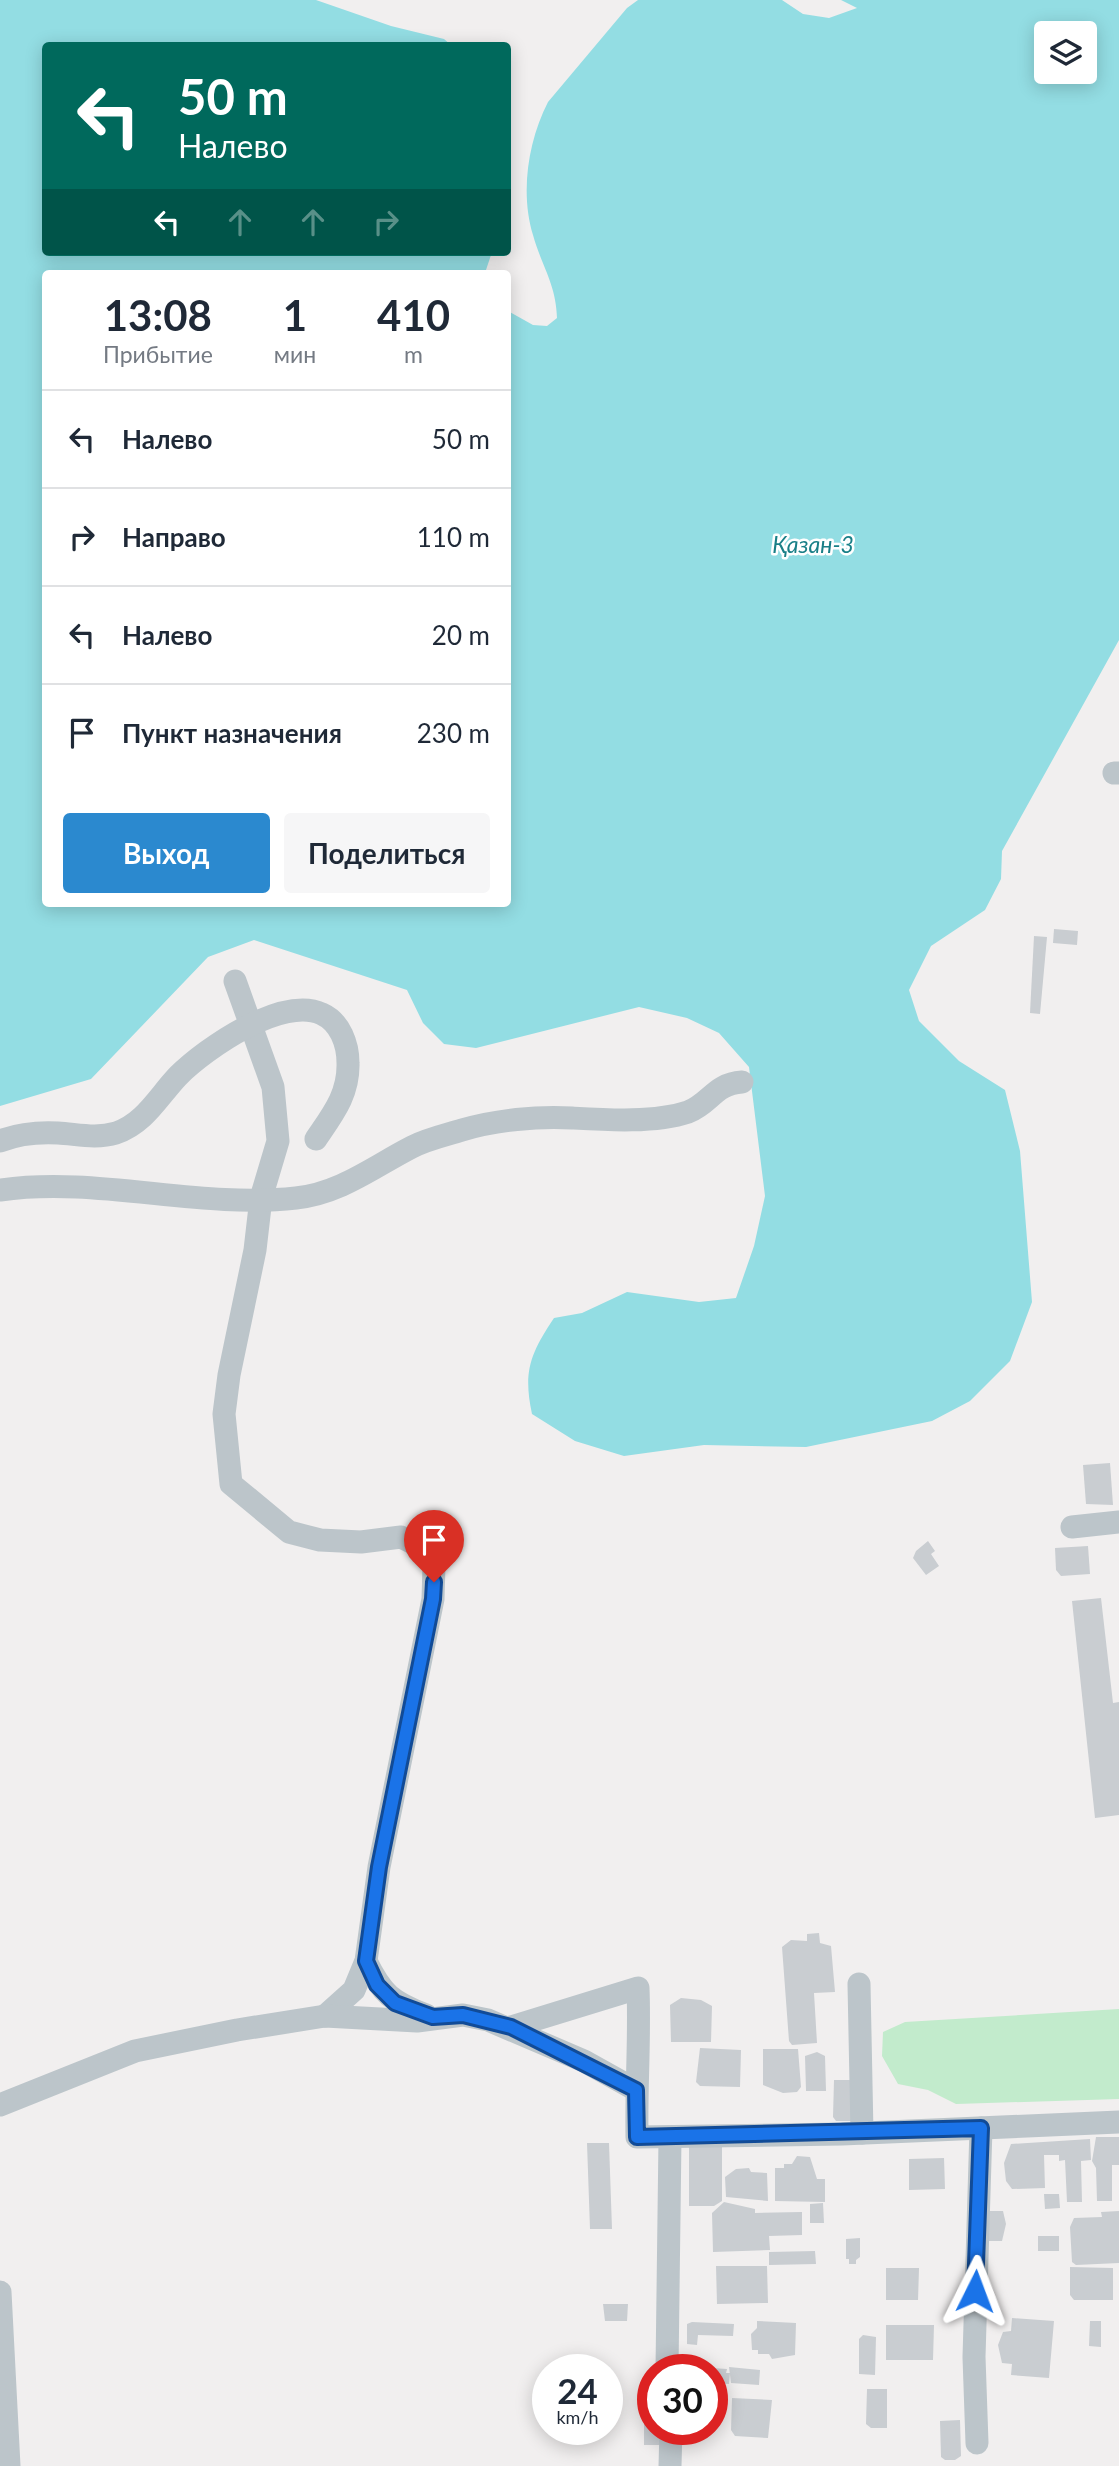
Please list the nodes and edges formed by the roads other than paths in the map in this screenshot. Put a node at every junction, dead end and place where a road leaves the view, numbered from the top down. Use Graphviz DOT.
graph roads {
  1 [pos="235,981"];
  2 [pos="250,1028"];
  3 [pos="742,1082"];
  4 [pos="316,1139"];
  5 [pos="0,1141"];
  6 [pos="0,1190"];
  7 [pos="261,1198"];
  8 [pos="1119,1522"];
  9 [pos="1072,1527"];
  10 [pos="366,1961"];
  11 [pos="859,1984"];
  12 [pos="326,2016"];
  13 [pos="433,2017"];
  14 [pos="511,2027"];
  15 [pos="636,2090"];
  16 [pos="0,2105"];
  17 [pos="1119,2122"];
  18 [pos="981,2128"];
  19 [pos="862,2133"];
  20 [pos="670,2138"];
  21 [pos="0,2292"];
  22 [pos="667,2354"];
  23 [pos="977,2443"];
  24 [pos="671,2445"];
  25 [pos="9,2466"];
  26 [pos="670,2466"];
  1 -- 2 [label="street"];
  2 -- 4 [label="street"];
  2 -- 5 [label="street"];
  2 -- 7 [label="street"];
  3 -- 7 [label="street"];
  6 -- 7 [label="street"];
  7 -- 10 [label="street"];
  8 -- 9 [label="street"];
  10 -- 12 [label="street"];
  10 -- 13 [label="street"];
  11 -- 19 [label="street"];
  12 -- 13 [label="street"];
  12 -- 16 [label="street"];
  13 -- 14 [label="street"];
  14 -- 15 [label="street"];
  14 -- 15 [label="street"];
  15 -- 20 [label="street"];
  17 -- 18 [label="street"];
  18 -- 19 [label="street"];
  18 -- 23 [label="street"];
  19 -- 20 [label="street"];
  20 -- 22 [label="street"];
  21 -- 25 [label="street"];
  24 -- 26 [label="street"];
}
